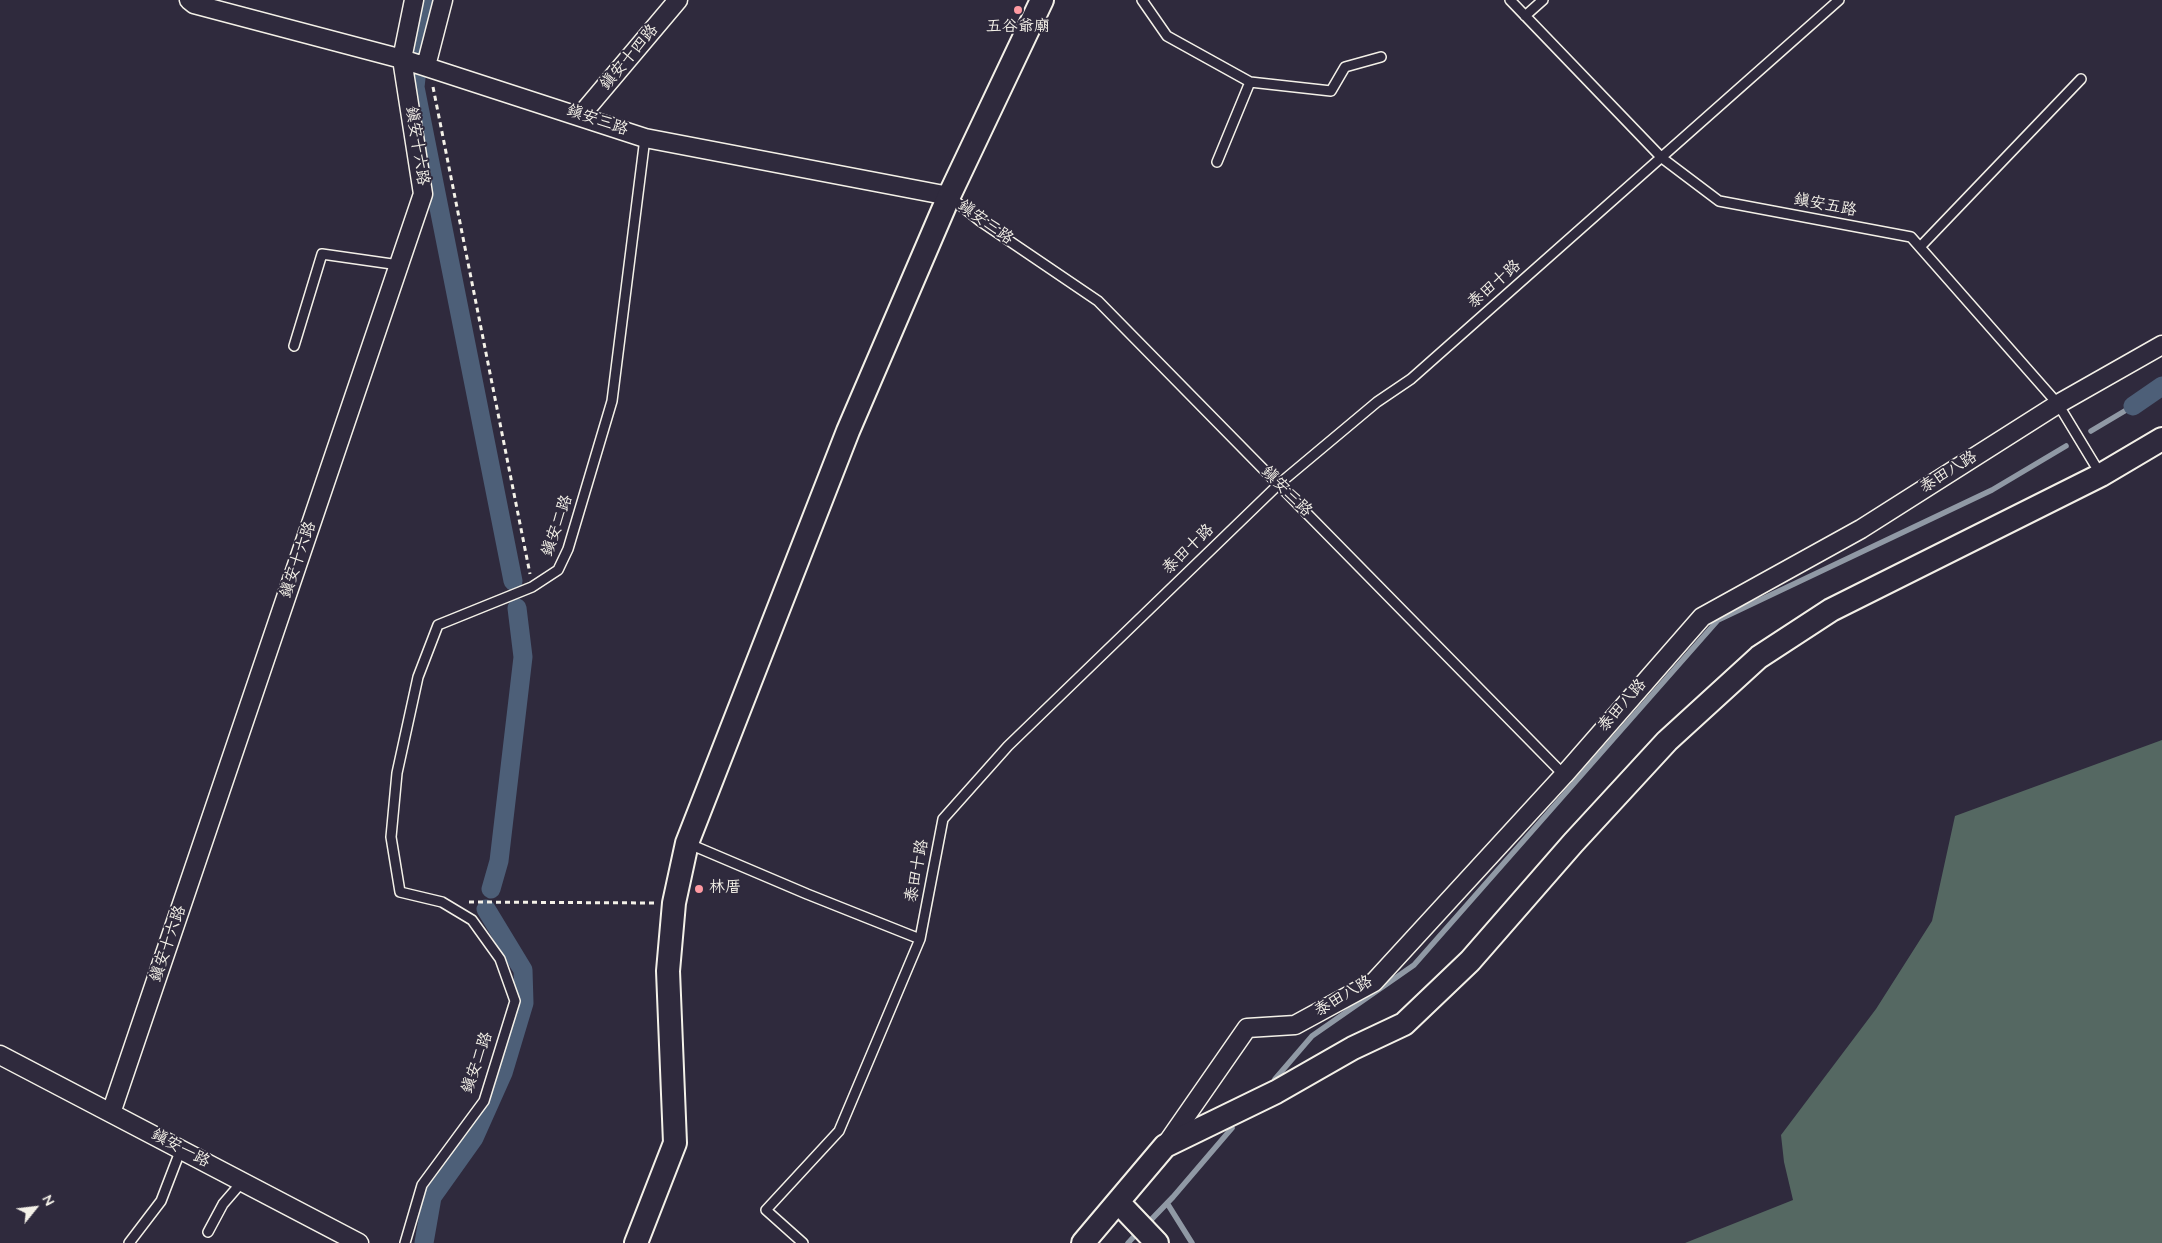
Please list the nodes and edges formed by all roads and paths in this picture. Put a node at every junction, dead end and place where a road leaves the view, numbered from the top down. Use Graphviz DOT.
graph roads {
  1 [pos="189,0"];
  2 [pos="414,0"];
  3 [pos="443,0"];
  4 [pos="678,0"];
  5 [pos="1042,0"];
  6 [pos="1142,0"];
  7 [pos="1510,0"];
  8 [pos="1543,0"];
  9 [pos="1839,0"];
  10 [pos="1526,16"];
  11 [pos="1381,57"];
  12 [pos="402,59"];
  13 [pos="426,66"];
  14 [pos="2081,79"];
  15 [pos="1250,82"];
  16 [pos="581,116"];
  17 [pos="646,138"];
  18 [pos="1662,158"];
  19 [pos="1217,162"];
  20 [pos="949,196"];
  21 [pos="1920,246"];
  22 [pos="399,265"];
  23 [pos="2162,345"];
  24 [pos="294,346"];
  25 [pos="2058,404"];
  26 [pos="2162,439"];
  27 [pos="2101,476"];
  28 [pos="1279,484"];
  29 [pos="532,587"];
  30 [pos="1564,775"];
  31 [pos="687,843"];
  32 [pos="442,902"];
  33 [pos="674,903"];
  34 [pos="920,939"];
  35 [pos="0,1055"];
  36 [pos="111,1112"];
  37 [pos="1165,1146"];
  38 [pos="181,1149"];
  39 [pos="242,1182"];
  40 [pos="1118,1202"];
  41 [pos="208,1232"];
  42 [pos="1153,1239"];
  43 [pos="129,1243"];
  44 [pos="359,1243"];
  45 [pos="405,1243"];
  46 [pos="636,1243"];
  47 [pos="803,1243"];
  48 [pos="1083,1243"];
  1 -- 12 [label="street, 鎮安三路"];
  2 -- 12 [label="street, 鎮安十六路"];
  3 -- 13 [label="street"];
  4 -- 16 [label="street, 鎮安十四路"];
  5 -- 20 [label="street"];
  6 -- 15 [label="lane"];
  7 -- 10 [label="lane, 鎮安五路"];
  8 -- 10 [label="lane"];
  9 -- 18 [label="lane, 泰田十路"];
  10 -- 18 [label="lane, 鎮安五路"];
  11 -- 15 [label="lane"];
  12 -- 13 [label="street, 鎮安三路"];
  12 -- 22 [label="street, 鎮安十六路"];
  13 -- 16 [label="street, 鎮安三路"];
  13 -- 29 [label="path"];
  14 -- 21 [label="lane"];
  15 -- 19 [label="lane"];
  16 -- 17 [label="street, 鎮安三路"];
  17 -- 20 [label="street, 鎮安三路"];
  17 -- 29 [label="lane, 鎮安二路"];
  18 -- 21 [label="lane, 鎮安五路"];
  18 -- 28 [label="lane, 泰田十路"];
  20 -- 28 [label="lane, 鎮安三路"];
  20 -- 31 [label="street"];
  21 -- 25 [label="lane, 鎮安五路"];
  22 -- 24 [label="lane"];
  22 -- 36 [label="street, 鎮安十六路"];
  23 -- 25 [label="street, 泰田八路"];
  25 -- 27 [label="lane, 鎮安五路"];
  25 -- 30 [label="street, 泰田八路"];
  26 -- 27 [label="street"];
  27 -- 37 [label="street"];
  28 -- 30 [label="lane, 鎮安三路"];
  28 -- 34 [label="lane, 泰田十路"];
  29 -- 32 [label="lane, 鎮安二路"];
  30 -- 37 [label="street, 泰田八路"];
  31 -- 33 [label="street"];
  31 -- 34 [label="lane"];
  32 -- 33 [label="path"];
  32 -- 45 [label="lane, 鎮安二路"];
  33 -- 46 [label="street"];
  34 -- 47 [label="lane, 泰田十路"];
  35 -- 36 [label="street, 鎮安一路"];
  36 -- 38 [label="street, 鎮安一路"];
  37 -- 40 [label="street"];
  38 -- 39 [label="street, 鎮安一路"];
  38 -- 43 [label="lane"];
  39 -- 41 [label="lane"];
  39 -- 44 [label="street, 鎮安一路"];
  40 -- 42 [label="street"];
  40 -- 48 [label="street"];
}
